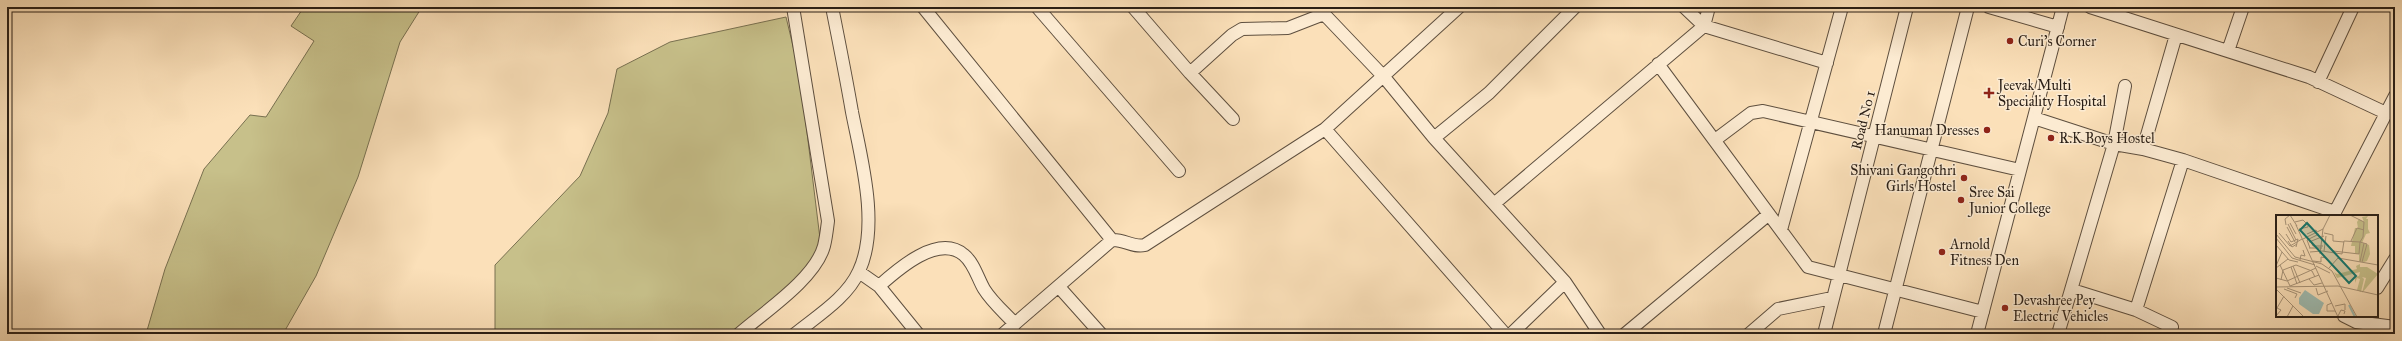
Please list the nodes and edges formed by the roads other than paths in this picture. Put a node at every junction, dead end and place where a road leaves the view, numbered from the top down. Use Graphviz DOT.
graph roads {
  1 [pos="793,7"];
  2 [pos="832,7"];
  3 [pos="923,7"];
  4 [pos="1037,7"];
  5 [pos="1459,7"];
  6 [pos="1575,7"];
  7 [pos="1684,7"];
  8 [pos="1709,7"];
  9 [pos="1842,7"];
  10 [pos="1907,7"];
  11 [pos="1968,7"];
  12 [pos="1989,7"];
  13 [pos="2063,7"];
  14 [pos="2090,7"];
  15 [pos="2243,7"];
  16 [pos="2353,7"];
  17 [pos="1137,8"];
  18 [pos="1323,11"];
  19 [pos="1704,26"];
  20 [pos="2058,27"];
  21 [pos="2176,35"];
  22 [pos="2228,51"];
  23 [pos="1827,63"];
  24 [pos="1658,64"];
  25 [pos="1190,73"];
  26 [pos="1384,77"];
  27 [pos="2318,82"];
  28 [pos="2125,86"];
  29 [pos="2395,96"];
  30 [pos="2386,113"];
  31 [pos="2034,118"];
  32 [pos="1233,119"];
  33 [pos="1811,121"];
  34 [pos="1325,129"];
  35 [pos="1874,136"];
  36 [pos="1434,138"];
  37 [pos="1715,140"];
  38 [pos="2114,144"];
  39 [pos="2143,148"];
  40 [pos="1932,149"];
  41 [pos="2183,160"];
  42 [pos="2020,170"];
  43 [pos="1179,171"];
  44 [pos="1495,203"];
  45 [pos="1769,214"];
  46 [pos="2334,214"];
  47 [pos="1781,230"];
  48 [pos="1112,240"];
  49 [pos="2395,259"];
  50 [pos="859,272"];
  51 [pos="1839,275"];
  52 [pos="1566,282"];
  53 [pos="879,286"];
  54 [pos="2378,286"];
  55 [pos="1059,287"];
  56 [pos="1896,290"];
  57 [pos="2072,290"];
  58 [pos="1832,298"];
  59 [pos="2136,310"];
  60 [pos="1983,312"];
  61 [pos="2358,319"];
  62 [pos="1015,324"];
  63 [pos="2172,326"];
  64 [pos="2395,327"];
  65 [pos="739,334"];
  66 [pos="795,334"];
  67 [pos="918,334"];
  68 [pos="1003,334"];
  69 [pos="1100,334"];
  70 [pos="1504,334"];
  71 [pos="1511,334"];
  72 [pos="1600,334"];
  73 [pos="1625,334"];
  74 [pos="1749,334"];
  75 [pos="1824,334"];
  76 [pos="1884,334"];
  77 [pos="1977,334"];
  78 [pos="2058,334"];
  1 -- 65 [label="street"];
  2 -- 50 [label="street"];
  3 -- 48 [label="street"];
  4 -- 43 [label="street"];
  5 -- 26 [label="street"];
  6 -- 36 [label="street"];
  7 -- 19 [label="street"];
  8 -- 19 [label="street"];
  9 -- 23 [label="street"];
  10 -- 35 [label="street, Road No 1"];
  11 -- 40 [label="street"];
  12 -- 20 [label="street"];
  13 -- 20 [label="street"];
  14 -- 21 [label="street"];
  15 -- 22 [label="street"];
  16 -- 27 [label="street"];
  17 -- 25 [label="street"];
  18 -- 25 [label="street"];
  18 -- 26 [label="street"];
  19 -- 23 [label="street"];
  19 -- 24 [label="street"];
  20 -- 31 [label="street"];
  21 -- 22 [label="street"];
  21 -- 39 [label="street"];
  22 -- 27 [label="street"];
  23 -- 33 [label="street"];
  24 -- 37 [label="street"];
  24 -- 44 [label="street"];
  25 -- 32 [label="street"];
  26 -- 34 [label="street"];
  26 -- 36 [label="street"];
  27 -- 30 [label="street"];
  28 -- 38 [label="street"];
  29 -- 30 [label="street"];
  30 -- 46 [label="street"];
  31 -- 38 [label="street"];
  31 -- 42 [label="street"];
  33 -- 35 [label="street"];
  33 -- 37 [label="street"];
  33 -- 47 [label="street"];
  34 -- 48 [label="street"];
  34 -- 70 [label="street"];
  35 -- 40 [label="street"];
  35 -- 51 [label="street, Road No 1"];
  36 -- 44 [label="street"];
  37 -- 45 [label="street"];
  38 -- 39 [label="street"];
  38 -- 57 [label="street"];
  39 -- 41 [label="street"];
  40 -- 42 [label="street"];
  40 -- 56 [label="street"];
  41 -- 46 [label="street"];
  41 -- 59 [label="street"];
  42 -- 60 [label="street"];
  44 -- 52 [label="street"];
  45 -- 47 [label="street"];
  45 -- 73 [label="street"];
  47 -- 51 [label="street"];
  48 -- 55 [label="street"];
  49 -- 54 [label="street"];
  50 -- 53 [label="street"];
  50 -- 66 [label="street"];
  51 -- 56 [label="street"];
  51 -- 58 [label="street, Road No 1"];
  52 -- 71 [label="street"];
  52 -- 72 [label="street"];
  53 -- 62 [label="street"];
  53 -- 67 [label="street"];
  55 -- 62 [label="street"];
  55 -- 69 [label="street"];
  56 -- 60 [label="street"];
  56 -- 76 [label="street"];
  57 -- 59 [label="street"];
  57 -- 78 [label="street"];
  58 -- 74 [label="street"];
  58 -- 75 [label="street, Road No 1"];
  59 -- 63 [label="street"];
  60 -- 77 [label="street"];
  61 -- 64 [label="street"];
  62 -- 68 [label="street"];
}
